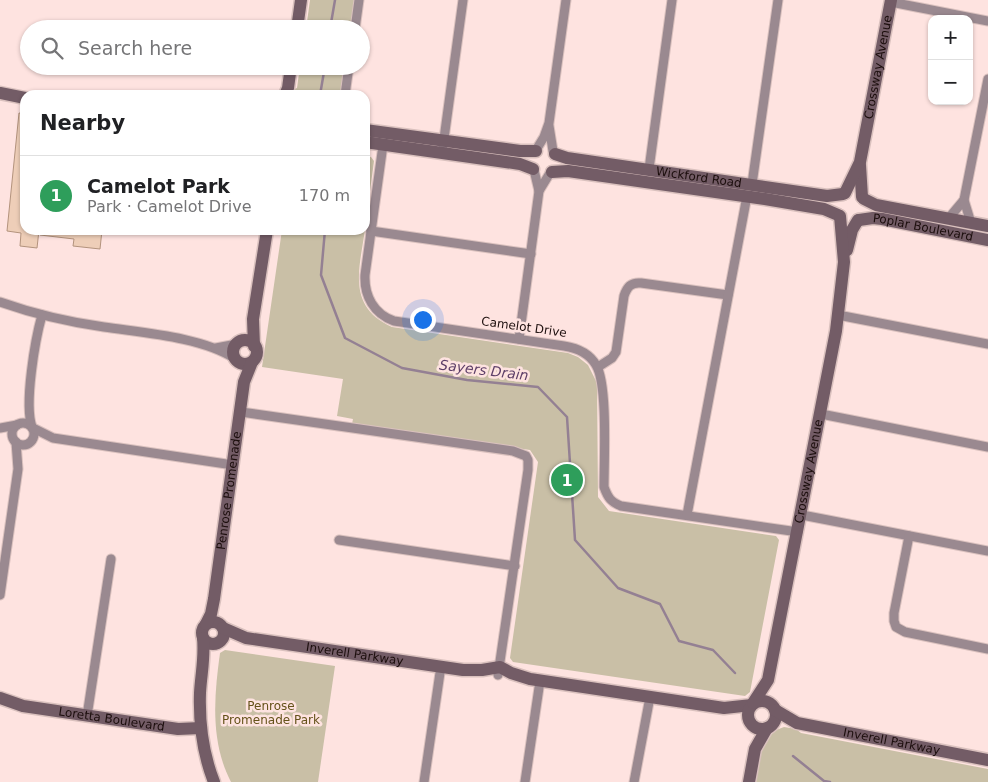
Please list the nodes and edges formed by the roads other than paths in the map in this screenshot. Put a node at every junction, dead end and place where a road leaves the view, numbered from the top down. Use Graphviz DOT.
graph roads {
  1 [pos="301,0"];
  2 [pos="359,0"];
  3 [pos="463,0"];
  4 [pos="566,0"];
  5 [pos="672,0"];
  6 [pos="778,0"];
  7 [pos="891,1"];
  8 [pos="298,20"];
  9 [pos="356,20"];
  10 [pos="988,20"];
  11 [pos="290,75"];
  12 [pos="348,75"];
  13 [pos="988,79"];
  14 [pos="287,90"];
  15 [pos="346,90"];
  16 [pos="0,93"];
  17 [pos="20,97"];
  18 [pos="0,101"];
  19 [pos="20,102"];
  20 [pos="984,121"];
  21 [pos="549,123"];
  22 [pos="370,131"];
  23 [pos="370,143"];
  24 [pos="383,145"];
  25 [pos="443,147"];
  26 [pos="536,151"];
  27 [pos="554,152"];
  28 [pos="860,162"];
  29 [pos="534,169"];
  30 [pos="551,172"];
  31 [pos="648,176"];
  32 [pos="752,184"];
  33 [pos="540,191"];
  34 [pos="844,194"];
  35 [pos="747,196"];
  36 [pos="863,198"];
  37 [pos="964,200"];
  38 [pos="839,216"];
  39 [pos="948,219"];
  40 [pos="859,220"];
  41 [pos="971,223"];
  42 [pos="988,226"];
  43 [pos="371,231"];
  44 [pos="266,235"];
  45 [pos="988,240"];
  46 [pos="531,254"];
  47 [pos="844,262"];
  48 [pos="728,295"];
  49 [pos="0,302"];
  50 [pos="42,315"];
  51 [pos="838,315"];
  52 [pos="253,319"];
  53 [pos="519,339"];
  54 [pos="238,343"];
  55 [pos="988,344"];
  56 [pos="254,346"];
  57 [pos="216,348"];
  58 [pos="235,359"];
  59 [pos="252,362"];
  60 [pos="598,367"];
  61 [pos="244,382"];
  62 [pos="28,402"];
  63 [pos="241,412"];
  64 [pos="821,414"];
  65 [pos="18,424"];
  66 [pos="0,428"];
  67 [pos="33,428"];
  68 [pos="0,433"];
  69 [pos="53,438"];
  70 [pos="15,442"];
  71 [pos="30,442"];
  72 [pos="988,447"];
  73 [pos="233,465"];
  74 [pos="18,469"];
  75 [pos="802,515"];
  76 [pos="687,516"];
  77 [pos="798,532"];
  78 [pos="909,536"];
  79 [pos="339,540"];
  80 [pos="988,551"];
  81 [pos="110,559"];
  82 [pos="514,566"];
  83 [pos="0,593"];
  84 [pos="214,599"];
  85 [pos="206,624"];
  86 [pos="222,626"];
  87 [pos="203,638"];
  88 [pos="246,638"];
  89 [pos="220,642"];
  90 [pos="988,648"];
  91 [pos="204,666"];
  92 [pos="441,666"];
  93 [pos="499,671"];
  94 [pos="535,680"];
  95 [pos="768,680"];
  96 [pos="650,697"];
  97 [pos="0,698"];
  98 [pos="753,704"];
  99 [pos="23,706"];
  100 [pos="0,707"];
  101 [pos="724,708"];
  102 [pos="775,709"];
  103 [pos="87,716"];
  104 [pos="797,723"];
  105 [pos="751,724"];
  106 [pos="201,728"];
  107 [pos="768,728"];
  108 [pos="755,749"];
  109 [pos="988,760"];
  110 [pos="214,782"];
  111 [pos="424,782"];
  112 [pos="525,782"];
  113 [pos="634,782"];
  114 [pos="749,782"];
  1 -- 8 [label="street"];
  2 -- 9 [label="street"];
  3 -- 25 [label="street"];
  4 -- 21 [label="street"];
  5 -- 31 [label="street"];
  6 -- 32 [label="street"];
  7 -- 10 [label="street"];
  7 -- 28 [label="street, Crossway Avenue"];
  11 -- 14 [label="street"];
  12 -- 15 [label="street"];
  13 -- 20 [label="street"];
  16 -- 17 [label="street"];
  18 -- 19 [label="street"];
  20 -- 37 [label="street"];
  21 -- 26 [label="street"];
  21 -- 27 [label="street"];
  22 -- 25 [label="street"];
  23 -- 24 [label="street"];
  24 -- 25 [label="street"];
  24 -- 43 [label="street, Camelot Drive"];
  25 -- 26 [label="street"];
  25 -- 29 [label="street"];
  26 -- 27 [label="street"];
  26 -- 29 [label="street"];
  27 -- 30 [label="street"];
  27 -- 31 [label="street, Wickford Road"];
  28 -- 34 [label="street, Crossway Avenue"];
  28 -- 36 [label="street, Crossway Avenue"];
  29 -- 30 [label="street"];
  29 -- 33 [label="street"];
  30 -- 31 [label="street, Wickford Road"];
  30 -- 33 [label="street"];
  31 -- 32 [label="street, Wickford Road"];
  31 -- 35 [label="street, Wickford Road"];
  32 -- 34 [label="street, Wickford Road"];
  33 -- 46 [label="street"];
  34 -- 36 [label="street"];
  34 -- 38 [label="street"];
  35 -- 38 [label="street, Wickford Road"];
  35 -- 48 [label="street"];
  36 -- 39 [label="street, Poplar Boulevard"];
  36 -- 40 [label="street"];
  37 -- 39 [label="street"];
  37 -- 41 [label="street"];
  38 -- 40 [label="street"];
  38 -- 47 [label="street, Crossway Avenue"];
  39 -- 41 [label="street, Poplar Boulevard"];
  40 -- 45 [label="street, Poplar Boulevard"];
  40 -- 47 [label="street, Crossway Avenue"];
  41 -- 42 [label="street, Poplar Boulevard"];
  43 -- 46 [label="street"];
  43 -- 53 [label="street, Camelot Drive"];
  44 -- 52 [label="street"];
  46 -- 53 [label="street"];
  47 -- 51 [label="street, Crossway Avenue"];
  48 -- 60 [label="street"];
  48 -- 76 [label="street"];
  49 -- 50 [label="street"];
  50 -- 57 [label="street"];
  50 -- 62 [label="street"];
  51 -- 55 [label="street"];
  51 -- 64 [label="street, Crossway Avenue"];
  52 -- 54 [label="street"];
  52 -- 56 [label="street"];
  53 -- 60 [label="street, Camelot Drive"];
  54 -- 56 [label="street"];
  54 -- 57 [label="street"];
  54 -- 58 [label="street"];
  56 -- 59 [label="street"];
  57 -- 58 [label="street"];
  58 -- 59 [label="street"];
  58 -- 61 [label="street, Penrose Promenade"];
  59 -- 61 [label="street, Penrose Promenade"];
  60 -- 76 [label="street"];
  61 -- 63 [label="street, Penrose Promenade"];
  62 -- 65 [label="street"];
  62 -- 67 [label="street"];
  63 -- 73 [label="street, Penrose Promenade"];
  63 -- 82 [label="street"];
  64 -- 72 [label="street"];
  64 -- 75 [label="street, Crossway Avenue"];
  65 -- 66 [label="street"];
  65 -- 67 [label="street"];
  65 -- 70 [label="street"];
  67 -- 69 [label="street"];
  67 -- 71 [label="street"];
  68 -- 70 [label="street"];
  69 -- 71 [label="street"];
  69 -- 73 [label="street"];
  70 -- 71 [label="street"];
  70 -- 74 [label="street"];
  71 -- 74 [label="street"];
  73 -- 84 [label="street, Penrose Promenade"];
  74 -- 83 [label="street"];
  75 -- 77 [label="street, Crossway Avenue"];
  75 -- 78 [label="street"];
  76 -- 77 [label="street"];
  77 -- 95 [label="street, Crossway Avenue"];
  78 -- 80 [label="street"];
  78 -- 90 [label="street"];
  79 -- 82 [label="street"];
  81 -- 103 [label="street"];
  82 -- 93 [label="street"];
  84 -- 85 [label="street, Penrose Promenade"];
  84 -- 86 [label="street, Penrose Promenade"];
  85 -- 86 [label="street"];
  85 -- 87 [label="street"];
  86 -- 88 [label="street, Inverell Parkway"];
  86 -- 89 [label="street"];
  87 -- 89 [label="street"];
  87 -- 91 [label="street"];
  88 -- 89 [label="street, Inverell Parkway"];
  88 -- 92 [label="street, Inverell Parkway"];
  89 -- 91 [label="street"];
  91 -- 106 [label="street"];
  92 -- 93 [label="street, Inverell Parkway"];
  92 -- 111 [label="street"];
  93 -- 94 [label="street"];
  94 -- 96 [label="street"];
  94 -- 112 [label="street"];
  95 -- 98 [label="street, Crossway Avenue"];
  95 -- 102 [label="street, Crossway Avenue"];
  96 -- 101 [label="street"];
  96 -- 113 [label="street"];
  97 -- 99 [label="street, Loretta Boulevard"];
  98 -- 101 [label="street"];
  98 -- 102 [label="street"];
  98 -- 105 [label="street"];
  99 -- 100 [label="street, Loretta Boulevard"];
  99 -- 103 [label="street, Loretta Boulevard"];
  101 -- 105 [label="street"];
  102 -- 104 [label="street, Inverell Parkway"];
  102 -- 107 [label="street"];
  103 -- 106 [label="street, Loretta Boulevard"];
  104 -- 107 [label="street, Inverell Parkway"];
  104 -- 109 [label="street, Inverell Parkway"];
  105 -- 107 [label="street"];
  105 -- 108 [label="street"];
  106 -- 110 [label="street"];
  107 -- 108 [label="street"];
  108 -- 114 [label="street"];
}
